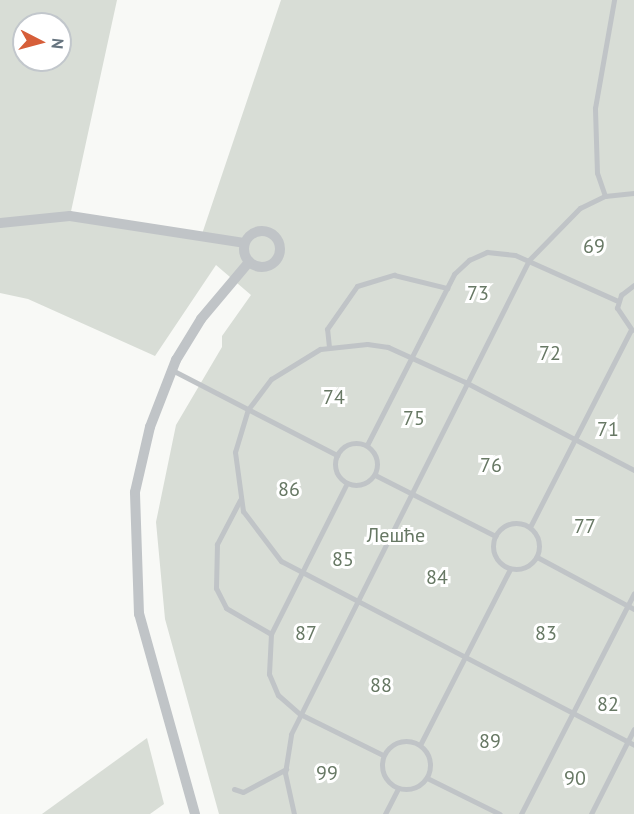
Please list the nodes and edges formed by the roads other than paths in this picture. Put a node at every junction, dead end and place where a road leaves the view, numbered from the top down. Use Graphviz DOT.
graph roads {
  1 [pos="614,0"];
  2 [pos="634,193"];
  3 [pos="605,195"];
  4 [pos="0,223"];
  5 [pos="244,243"];
  6 [pos="529,260"];
  7 [pos="249,262"];
  8 [pos="634,285"];
  9 [pos="447,288"];
  10 [pos="618,301"];
  11 [pos="632,330"];
  12 [pos="329,347"];
  13 [pos="411,357"];
  14 [pos="172,370"];
  15 [pos="465,382"];
  16 [pos="248,410"];
  17 [pos="575,440"];
  18 [pos="367,446"];
  19 [pos="337,455"];
  20 [pos="634,470"];
  21 [pos="375,475"];
  22 [pos="347,483"];
  23 [pos="409,492"];
  24 [pos="240,500"];
  25 [pos="531,527"];
  26 [pos="495,536"];
  27 [pos="537,557"];
  28 [pos="510,569"];
  29 [pos="301,574"];
  30 [pos="634,593"];
  31 [pos="355,603"];
  32 [pos="628,606"];
  33 [pos="634,609"];
  34 [pos="272,634"];
  35 [pos="464,660"];
  36 [pos="300,714"];
  37 [pos="574,715"];
  38 [pos="634,729"];
  39 [pos="628,742"];
  40 [pos="634,745"];
  41 [pos="420,746"];
  42 [pos="383,755"];
  43 [pos="286,769"];
  44 [pos="427,778"];
  45 [pos="234,789"];
  46 [pos="398,789"];
  47 [pos="195,814"];
  48 [pos="294,814"];
  49 [pos="385,814"];
  50 [pos="500,814"];
  51 [pos="521,814"];
  52 [pos="591,814"];
  1 -- 3 [label="lane"];
  2 -- 3 [label="lane"];
  3 -- 6 [label="lane"];
  4 -- 5 [label="street"];
  5 -- 7 [label="street"];
  5 -- 7 [label="street"];
  6 -- 9 [label="lane"];
  6 -- 10 [label="lane"];
  6 -- 15 [label="lane"];
  7 -- 14 [label="street"];
  8 -- 10 [label="lane"];
  9 -- 12 [label="lane"];
  9 -- 13 [label="lane"];
  10 -- 11 [label="lane"];
  11 -- 17 [label="lane"];
  12 -- 13 [label="lane"];
  12 -- 16 [label="lane"];
  13 -- 15 [label="lane"];
  13 -- 18 [label="lane"];
  14 -- 16 [label="lane"];
  14 -- 47 [label="street"];
  15 -- 17 [label="lane"];
  15 -- 23 [label="lane"];
  16 -- 19 [label="lane"];
  16 -- 24 [label="lane"];
  17 -- 20 [label="lane"];
  17 -- 25 [label="lane"];
  18 -- 19 [label="lane"];
  18 -- 21 [label="lane"];
  19 -- 22 [label="lane"];
  21 -- 22 [label="lane"];
  21 -- 23 [label="lane"];
  22 -- 29 [label="lane"];
  23 -- 26 [label="lane"];
  23 -- 31 [label="lane"];
  24 -- 29 [label="lane"];
  24 -- 34 [label="lane"];
  25 -- 26 [label="lane"];
  25 -- 27 [label="lane"];
  26 -- 28 [label="lane"];
  27 -- 28 [label="lane"];
  27 -- 32 [label="lane"];
  28 -- 35 [label="lane"];
  29 -- 31 [label="lane"];
  29 -- 34 [label="lane"];
  30 -- 32 [label="lane"];
  31 -- 35 [label="lane"];
  31 -- 36 [label="lane"];
  32 -- 33 [label="lane"];
  32 -- 37 [label="lane"];
  34 -- 36 [label="lane"];
  35 -- 37 [label="lane"];
  35 -- 41 [label="lane"];
  36 -- 42 [label="lane"];
  36 -- 43 [label="lane"];
  37 -- 39 [label="lane"];
  37 -- 51 [label="lane"];
  38 -- 39 [label="lane"];
  39 -- 40 [label="lane"];
  39 -- 52 [label="lane"];
  41 -- 42 [label="lane"];
  41 -- 44 [label="lane"];
  42 -- 46 [label="lane"];
  43 -- 45 [label="lane"];
  43 -- 48 [label="lane"];
  44 -- 46 [label="lane"];
  44 -- 50 [label="lane"];
  46 -- 49 [label="lane"];
}
